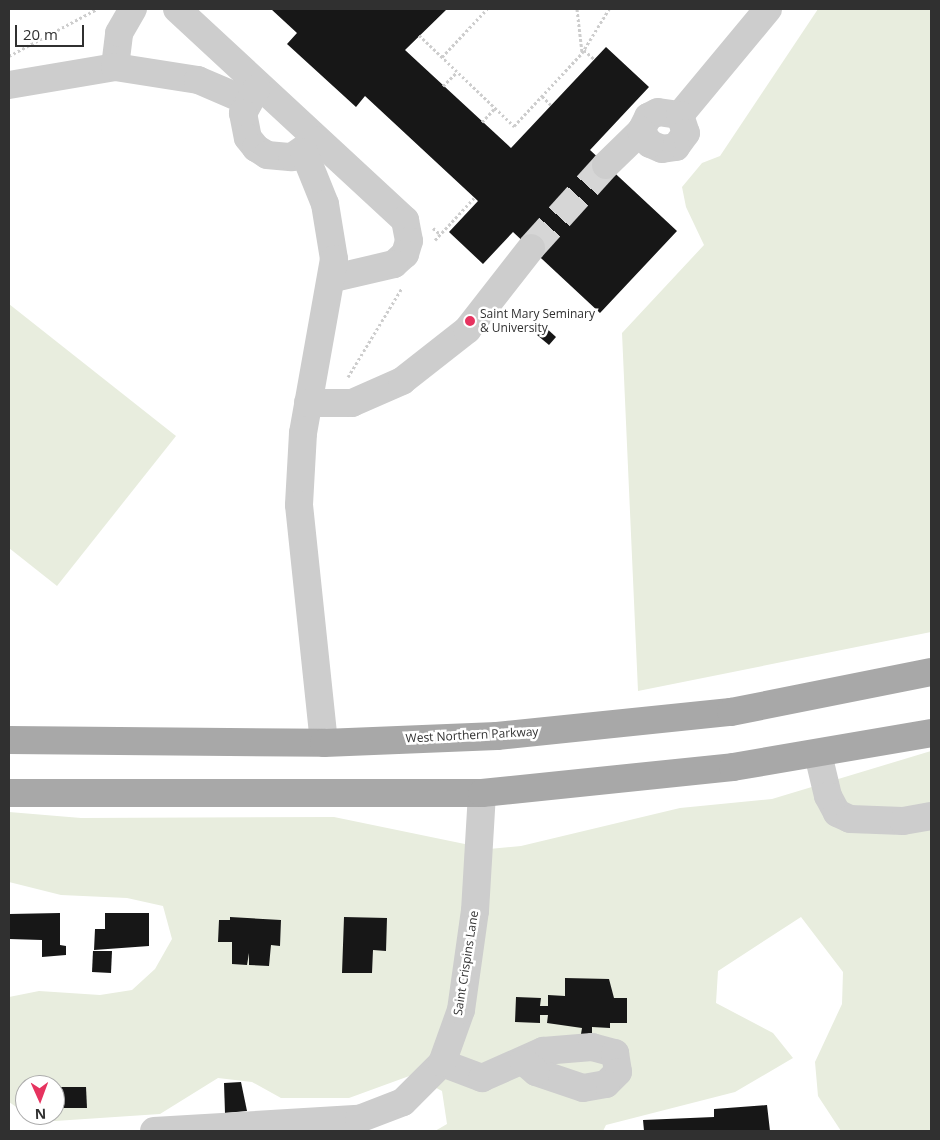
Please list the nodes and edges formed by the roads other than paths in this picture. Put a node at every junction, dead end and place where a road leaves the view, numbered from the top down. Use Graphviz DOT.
graph roads {
  1 [pos="133,9"];
  2 [pos="177,9"];
  3 [pos="768,9"];
  4 [pos="115,67"];
  5 [pos="9,85"];
  6 [pos="253,94"];
  7 [pos="310,146"];
  8 [pos="606,165"];
  9 [pos="531,248"];
  10 [pos="334,278"];
  11 [pos="308,403"];
  12 [pos="931,672"];
  13 [pos="931,733"];
  14 [pos="9,740"];
  15 [pos="324,743"];
  16 [pos="818,754"];
  17 [pos="9,793"];
  18 [pos="482,793"];
  19 [pos="931,816"];
  20 [pos="523,1061"];
  21 [pos="442,1063"];
  22 [pos="154,1131"];
  1 -- 4 [label="street"];
  2 -- 6 [label="street"];
  3 -- 8 [label="street"];
  4 -- 5 [label="street"];
  4 -- 6 [label="street"];
  6 -- 7 [label="street"];
  6 -- 7 [label="street"];
  7 -- 10 [label="street"];
  7 -- 10 [label="street"];
  9 -- 11 [label="street"];
  10 -- 11 [label="street"];
  11 -- 15 [label="street"];
  12 -- 15 [label="main road, West Northern Parkway"];
  13 -- 16 [label="main road"];
  14 -- 15 [label="main road, West Northern Parkway"];
  16 -- 18 [label="main road"];
  16 -- 19 [label="street"];
  17 -- 18 [label="main road"];
  18 -- 21 [label="street, Saint Crispins Lane"];
  20 -- 21 [label="street"];
  21 -- 22 [label="street, Saint Crispins Lane"];
}
